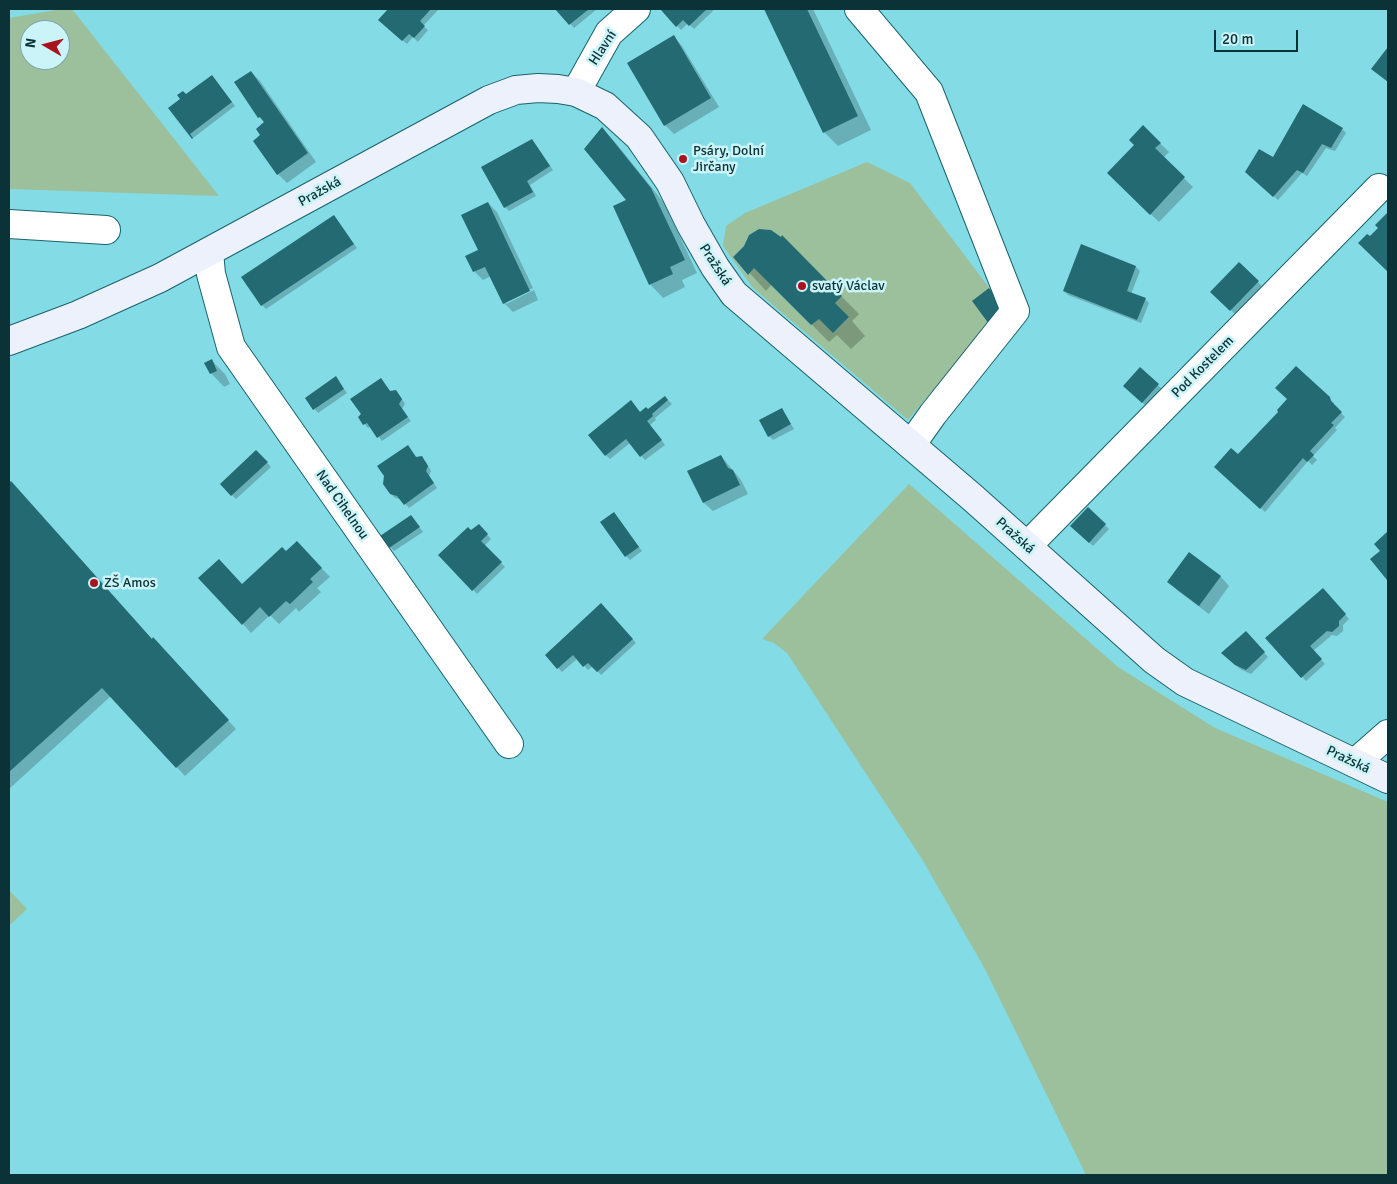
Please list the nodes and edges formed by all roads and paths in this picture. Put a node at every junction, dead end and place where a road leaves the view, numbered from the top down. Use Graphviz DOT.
graph roads {
  1 [pos="636,9"];
  2 [pos="859,9"];
  3 [pos="576,92"];
  4 [pos="1379,188"];
  5 [pos="9,224"];
  6 [pos="106,230"];
  7 [pos="209,252"];
  8 [pos="9,341"];
  9 [pos="911,445"];
  10 [pos="1027,546"];
  11 [pos="1388,734"];
  12 [pos="509,744"];
  13 [pos="1355,763"];
  14 [pos="1388,779"];
  1 -- 3 [label="street, Hlavní"];
  2 -- 9 [label="street"];
  3 -- 7 [label="main road, Pražská"];
  3 -- 9 [label="main road, Pražská"];
  4 -- 10 [label="street, Pod Kostelem"];
  5 -- 6 [label="street"];
  7 -- 8 [label="main road, Pražská"];
  7 -- 12 [label="street, Nad Cihelnou"];
  9 -- 10 [label="main road, Pražská"];
  10 -- 13 [label="main road, Pražská"];
  11 -- 13 [label="street"];
  13 -- 14 [label="main road, Pražská"];
}
